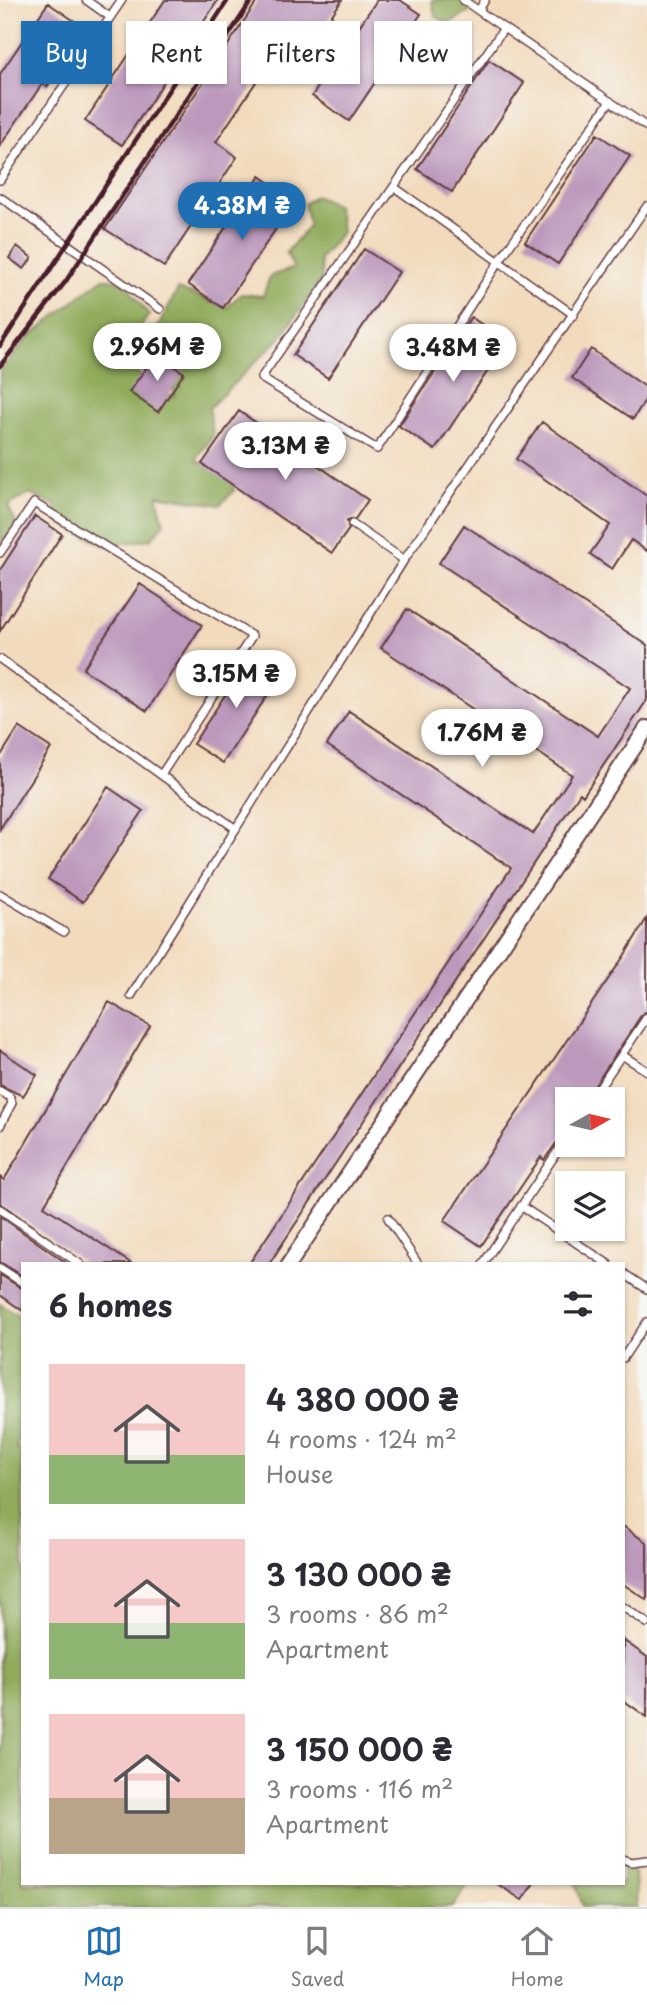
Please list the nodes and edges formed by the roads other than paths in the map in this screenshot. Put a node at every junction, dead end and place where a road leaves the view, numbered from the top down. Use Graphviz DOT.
graph roads {
  1 [pos="86,0"];
  2 [pos="122,0"];
  3 [pos="463,0"];
  4 [pos="485,0"];
  5 [pos="478,10"];
  6 [pos="110,17"];
  7 [pos="505,29"];
  8 [pos="610,101"];
  9 [pos="647,127"];
  10 [pos="0,180"];
  11 [pos="394,187"];
  12 [pos="0,197"];
  13 [pos="647,206"];
  14 [pos="500,260"];
  15 [pos="160,309"];
  16 [pos="574,315"];
  17 [pos="352,524"];
  18 [pos="0,552"];
  19 [pos="404,560"];
  20 [pos="0,659"];
  21 [pos="647,728"];
  22 [pos="161,775"];
  23 [pos="236,829"];
  24 [pos="0,894"];
  25 [pos="64,932"];
  26 [pos="131,996"];
  27 [pos="647,1017"];
  28 [pos="622,1055"];
  29 [pos="647,1070"];
  30 [pos="600,1087"];
  31 [pos="0,1091"];
  32 [pos="0,1126"];
  33 [pos="555,1155"];
  34 [pos="521,1206"];
  35 [pos="0,1209"];
  36 [pos="388,1218"];
  37 [pos="77,1262"];
  38 [pos="290,1262"];
  39 [pos="417,1262"];
  40 [pos="484,1262"];
  41 [pos="605,1262"];
  42 [pos="0,1268"];
  43 [pos="625,1274"];
  44 [pos="21,1282"];
  45 [pos="647,1289"];
  46 [pos="647,1322"];
  47 [pos="625,1355"];
  48 [pos="625,1608"];
  49 [pos="647,1623"];
  50 [pos="625,1860"];
  51 [pos="647,1860"];
  1 -- 6 [label="lane"];
  2 -- 6 [label="lane"];
  3 -- 5 [label="lane"];
  4 -- 5 [label="lane"];
  5 -- 7 [label="lane"];
  6 -- 10 [label="lane"];
  7 -- 8 [label="lane"];
  7 -- 11 [label="lane"];
  8 -- 9 [label="lane"];
  8 -- 14 [label="lane"];
  11 -- 14 [label="lane"];
  11 -- 14 [label="lane"];
  12 -- 15 [label="lane"];
  13 -- 16 [label="lane"];
  14 -- 16 [label="lane"];
  16 -- 19 [label="lane"];
  17 -- 19 [label="lane"];
  18 -- 22 [label="lane"];
  19 -- 23 [label="lane"];
  20 -- 22 [label="lane"];
  21 -- 38 [label="street"];
  22 -- 23 [label="lane"];
  23 -- 26 [label="lane"];
  24 -- 25 [label="lane"];
  27 -- 28 [label="lane"];
  28 -- 29 [label="lane"];
  28 -- 30 [label="lane"];
  31 -- 32 [label="lane"];
  33 -- 34 [label="lane"];
  34 -- 40 [label="lane"];
  34 -- 41 [label="lane"];
  35 -- 37 [label="lane"];
  36 -- 39 [label="lane"];
  42 -- 44 [label="lane"];
  43 -- 45 [label="lane"];
  46 -- 47 [label="lane"];
  48 -- 49 [label="lane"];
  50 -- 51 [label="lane"];
}
